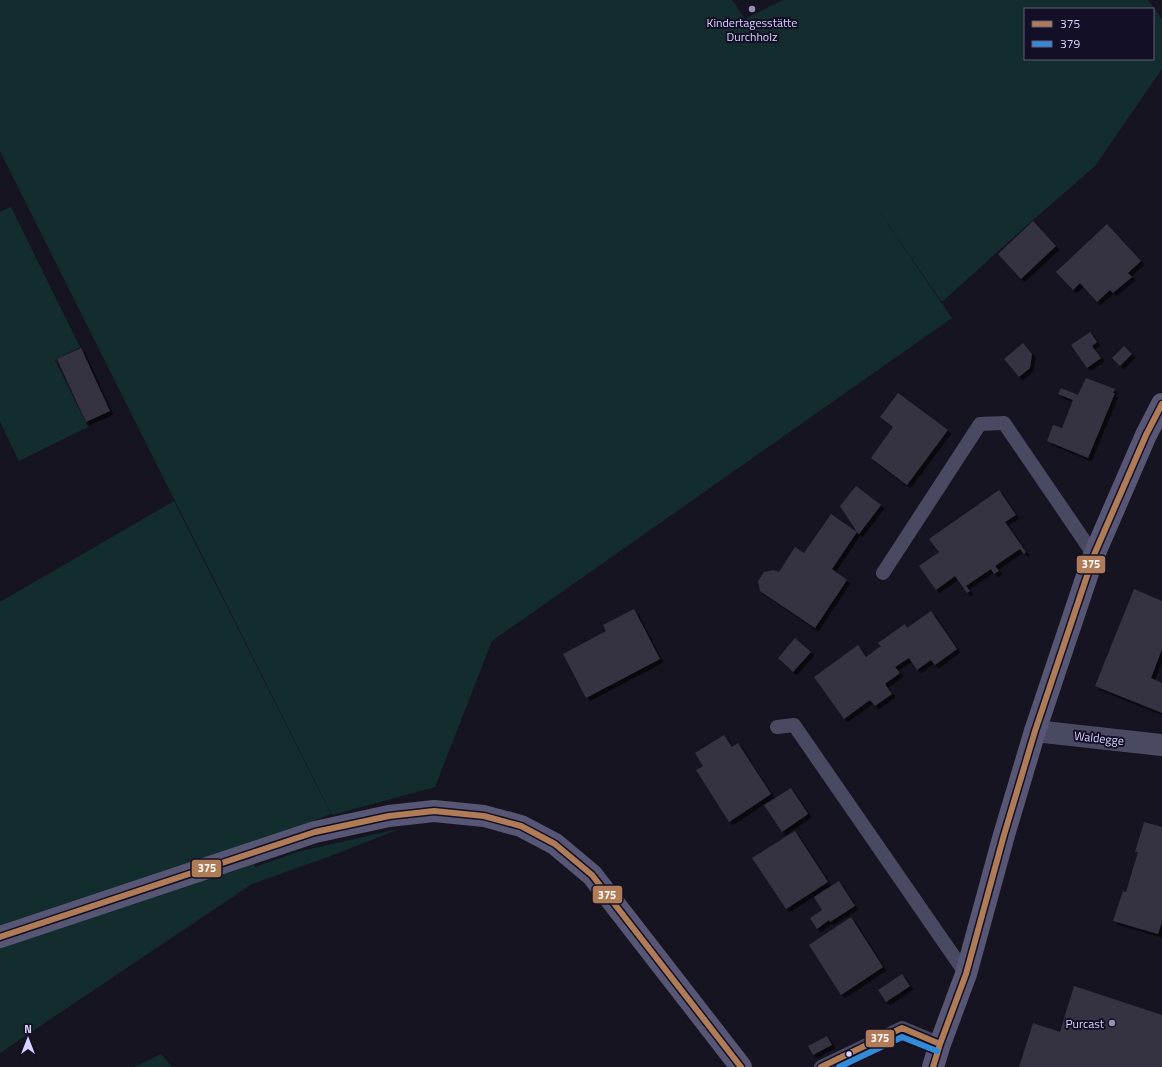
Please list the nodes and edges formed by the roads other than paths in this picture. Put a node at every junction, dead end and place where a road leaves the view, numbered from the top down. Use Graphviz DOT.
graph roads {
  1 [pos="1162,404"];
  2 [pos="1094,555"];
  3 [pos="883,573"];
  4 [pos="777,727"];
  5 [pos="1035,731"];
  6 [pos="1162,746"];
  7 [pos="0,936"];
  8 [pos="966,974"];
  9 [pos="940,1044"];
  10 [pos="741,1067"];
  11 [pos="821,1067"];
  12 [pos="933,1067"];
  1 -- 2 [label="street"];
  2 -- 3 [label="lane"];
  2 -- 5 [label="street"];
  4 -- 8 [label="lane"];
  5 -- 6 [label="street, Waldegge"];
  5 -- 8 [label="street"];
  7 -- 10 [label="street"];
  8 -- 9 [label="street"];
  9 -- 11 [label="lane"];
  9 -- 12 [label="street"];
}
